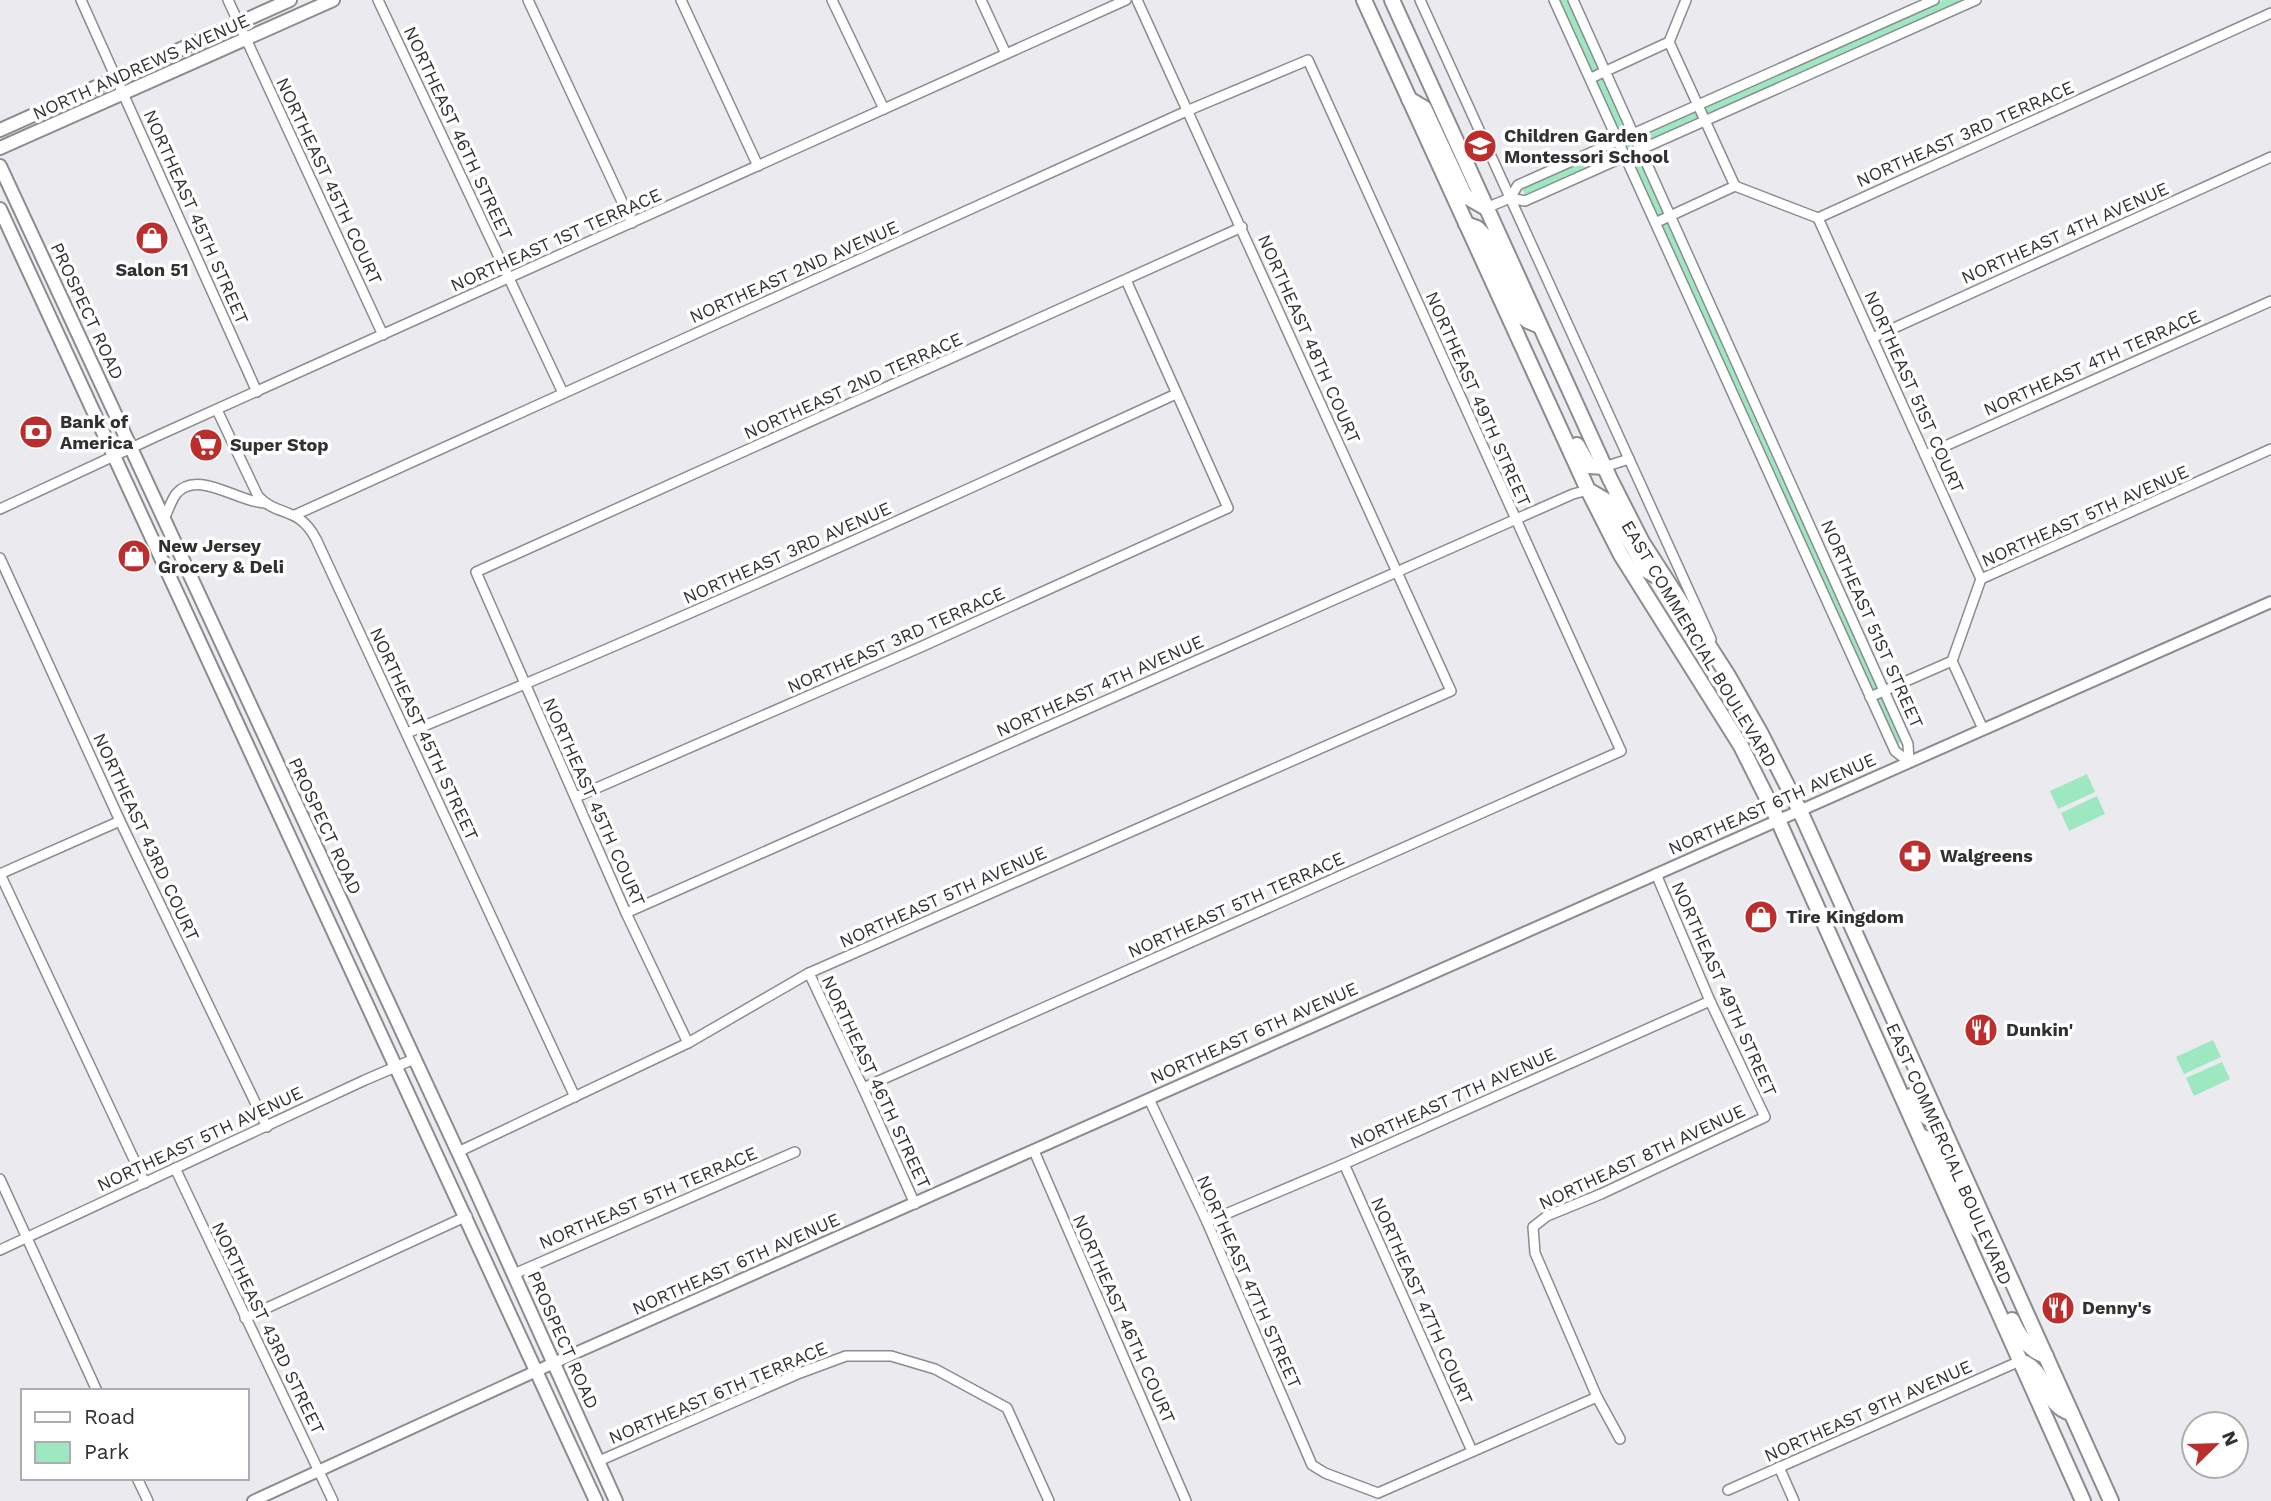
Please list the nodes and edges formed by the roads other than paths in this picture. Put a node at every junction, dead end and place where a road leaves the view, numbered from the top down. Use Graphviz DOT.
graph roads {
  1 [pos="81,0"];
  2 [pos="228,0"];
  3 [pos="290,0"];
  4 [pos="334,0"];
  5 [pos="378,0"];
  6 [pos="528,0"];
  7 [pos="681,0"];
  8 [pos="832,0"];
  9 [pos="981,0"];
  10 [pos="1124,0"];
  11 [pos="1138,0"];
  12 [pos="1364,0"];
  13 [pos="1420,0"];
  14 [pos="1555,0"];
  15 [pos="1573,0"];
  16 [pos="1686,0"];
  17 [pos="1934,0"];
  18 [pos="1976,0"];
  19 [pos="1390,1"];
  20 [pos="2271,13"];
  21 [pos="239,24"];
  22 [pos="246,40"];
  23 [pos="1669,42"];
  24 [pos="1006,54"];
  25 [pos="1308,60"];
  26 [pos="1605,72"];
  27 [pos="1591,78"];
  28 [pos="117,79"];
  29 [pos="124,93"];
  30 [pos="1409,99"];
  31 [pos="1699,104"];
  32 [pos="884,109"];
  33 [pos="1189,110"];
  34 [pos="1706,120"];
  35 [pos="0,130"];
  36 [pos="1633,134"];
  37 [pos="1619,140"];
  38 [pos="0,148"];
  39 [pos="1640,149"];
  40 [pos="1626,156"];
  41 [pos="2271,157"];
  42 [pos="0,166"];
  43 [pos="758,166"];
  44 [pos="1735,186"];
  45 [pos="1510,198"];
  46 [pos="1486,208"];
  47 [pos="0,209"];
  48 [pos="1670,216"];
  49 [pos="1818,218"];
  50 [pos="1657,222"];
  51 [pos="632,223"];
  52 [pos="1466,224"];
  53 [pos="1242,227"];
  54 [pos="508,278"];
  55 [pos="1126,281"];
  56 [pos="2271,300"];
  57 [pos="1540,326"];
  58 [pos="383,335"];
  59 [pos="1872,338"];
  60 [pos="1536,377"];
  61 [pos="257,391"];
  62 [pos="563,393"];
  63 [pos="1176,394"];
  64 [pos="217,410"];
  65 [pos="1759,411"];
  66 [pos="1743,419"];
  67 [pos="131,448"];
  68 [pos="2271,449"];
  69 [pos="1925,455"];
  70 [pos="114,456"];
  71 [pos="1629,459"];
  72 [pos="1604,467"];
  73 [pos="1588,490"];
  74 [pos="265,503"];
  75 [pos="0,509"];
  76 [pos="295,515"];
  77 [pos="164,519"];
  78 [pos="1515,521"];
  79 [pos="0,558"];
  80 [pos="476,572"];
  81 [pos="1396,573"];
  82 [pos="1663,575"];
  83 [pos="1981,579"];
  84 [pos="2271,602"];
  85 [pos="1952,661"];
  86 [pos="1727,674"];
  87 [pos="525,686"];
  88 [pos="1451,691"];
  89 [pos="1885,691"];
  90 [pos="1870,697"];
  91 [pos="1983,729"];
  92 [pos="407,733"];
  93 [pos="1620,751"];
  94 [pos="272,753"];
  95 [pos="256,761"];
  96 [pos="1909,762"];
  97 [pos="576,797"];
  98 [pos="1800,811"];
  99 [pos="1778,820"];
  100 [pos="120,821"];
  101 [pos="0,874"];
  102 [pos="1656,874"];
  103 [pos="626,913"];
  104 [pos="809,972"];
  105 [pos="1710,1001"];
  106 [pos="1863,1010"];
  107 [pos="688,1043"];
  108 [pos="414,1059"];
  109 [pos="397,1066"];
  110 [pos="863,1088"];
  111 [pos="575,1097"];
  112 [pos="1149,1099"];
  113 [pos="1765,1117"];
  114 [pos="1942,1125"];
  115 [pos="267,1126"];
  116 [pos="1920,1136"];
  117 [pos="1034,1151"];
  118 [pos="458,1152"];
  119 [pos="795,1152"];
  120 [pos="1344,1164"];
  121 [pos="176,1168"];
  122 [pos="0,1179"];
  123 [pos="145,1183"];
  124 [pos="915,1204"];
  125 [pos="467,1216"];
  126 [pos="1207,1222"];
  127 [pos="27,1237"];
  128 [pos="1995,1243"];
  129 [pos="0,1250"];
  130 [pos="1980,1272"];
  131 [pos="514,1274"];
  132 [pos="245,1318"];
  133 [pos="2046,1356"];
  134 [pos="2020,1361"];
  135 [pos="554,1363"];
  136 [pos="537,1370"];
  137 [pos="96,1389"];
  138 [pos="1597,1396"];
  139 [pos="2071,1413"];
  140 [pos="1620,1438"];
  141 [pos="1472,1451"];
  142 [pos="598,1461"];
  143 [pos="1779,1467"];
  144 [pos="320,1471"];
  145 [pos="138,1480"];
  146 [pos="1728,1490"];
  147 [pos="148,1501"];
  148 [pos="253,1501"];
  149 [pos="333,1501"];
  150 [pos="596,1501"];
  151 [pos="616,1501"];
  152 [pos="1049,1501"];
  153 [pos="1186,1501"];
  154 [pos="1794,1501"];
  155 [pos="2083,1501"];
  156 [pos="2111,1501"];
  1 -- 28 [label="street, NORTHEAST 45TH STREET"];
  2 -- 21 [label="street, NORTHEAST 45TH COURT"];
  3 -- 21 [label="main road, NORTH ANDREWS AVENUE"];
  4 -- 22 [label="main road, NORTH ANDREWS AVENUE"];
  5 -- 54 [label="street, NORTHEAST 46TH STREET"];
  6 -- 51 [label="street"];
  7 -- 43 [label="street"];
  8 -- 32 [label="street"];
  9 -- 24 [label="street"];
  10 -- 24 [label="street, NORTHEAST 1ST TERRACE"];
  11 -- 33 [label="street, NORTHEAST 48TH COURT"];
  12 -- 30 [label="main road, EAST COMMERCIAL BOULEVARD"];
  13 -- 45 [label="street"];
  14 -- 27 [label="street, NORTHEAST 51ST STREET"];
  15 -- 26 [label="street, NORTHEAST 51ST STREET"];
  16 -- 23 [label="street"];
  17 -- 31 [label="street"];
  18 -- 34 [label="street"];
  19 -- 46 [label="main road, EAST COMMERCIAL BOULEVARD"];
  20 -- 49 [label="street, NORTHEAST 3RD TERRACE"];
  21 -- 22 [label="street, NORTHEAST 45TH COURT"];
  21 -- 28 [label="main road, NORTH ANDREWS AVENUE"];
  22 -- 29 [label="main road, NORTH ANDREWS AVENUE"];
  22 -- 58 [label="street, NORTHEAST 45TH COURT"];
  23 -- 26 [label="street"];
  23 -- 31 [label="street"];
  24 -- 32 [label="street, NORTHEAST 1ST TERRACE"];
  25 -- 33 [label="street, NORTHEAST 2ND AVENUE"];
  25 -- 78 [label="street, NORTHEAST 49TH STREET"];
  26 -- 27 [label="street"];
  26 -- 36 [label="street, NORTHEAST 51ST STREET"];
  27 -- 37 [label="street, NORTHEAST 51ST STREET"];
  28 -- 29 [label="street, NORTHEAST 45TH STREET"];
  28 -- 35 [label="main road, NORTH ANDREWS AVENUE"];
  29 -- 38 [label="main road, NORTH ANDREWS AVENUE"];
  29 -- 61 [label="street, NORTHEAST 45TH STREET"];
  30 -- 46 [label="main road"];
  30 -- 52 [label="main road, EAST COMMERCIAL BOULEVARD"];
  31 -- 34 [label="street"];
  31 -- 36 [label="street"];
  32 -- 43 [label="street, NORTHEAST 1ST TERRACE"];
  33 -- 53 [label="street, NORTHEAST 48TH COURT"];
  33 -- 62 [label="street, NORTHEAST 2ND AVENUE"];
  34 -- 39 [label="street"];
  34 -- 44 [label="street"];
  36 -- 37 [label="street"];
  36 -- 39 [label="street, NORTHEAST 51ST STREET"];
  37 -- 40 [label="street, NORTHEAST 51ST STREET"];
  37 -- 45 [label="street"];
  39 -- 40 [label="street"];
  39 -- 48 [label="street, NORTHEAST 51ST STREET"];
  40 -- 45 [label="street"];
  40 -- 50 [label="street, NORTHEAST 51ST STREET"];
  41 -- 59 [label="street, NORTHEAST 4TH AVENUE"];
  42 -- 67 [label="main road, PROSPECT ROAD"];
  43 -- 51 [label="street, NORTHEAST 1ST TERRACE"];
  44 -- 48 [label="street"];
  44 -- 49 [label="street"];
  45 -- 46 [label="street"];
  45 -- 71 [label="street"];
  46 -- 57 [label="main road, EAST COMMERCIAL BOULEVARD"];
  47 -- 70 [label="main road, PROSPECT ROAD"];
  48 -- 50 [label="street"];
  48 -- 65 [label="street, NORTHEAST 51ST STREET"];
  49 -- 59 [label="street, NORTHEAST 51ST COURT"];
  50 -- 66 [label="street, NORTHEAST 51ST STREET"];
  51 -- 54 [label="street, NORTHEAST 1ST TERRACE"];
  52 -- 57 [label="main road"];
  52 -- 60 [label="main road, EAST COMMERCIAL BOULEVARD"];
  53 -- 55 [label="street, NORTHEAST 2ND TERRACE"];
  53 -- 81 [label="street, NORTHEAST 48TH COURT"];
  54 -- 58 [label="street, NORTHEAST 1ST TERRACE"];
  54 -- 62 [label="street, NORTHEAST 46TH STREET"];
  55 -- 63 [label="street"];
  55 -- 80 [label="street, NORTHEAST 2ND TERRACE"];
  56 -- 69 [label="street, NORTHEAST 4TH TERRACE"];
  57 -- 72 [label="main road, EAST COMMERCIAL BOULEVARD"];
  58 -- 61 [label="street, NORTHEAST 1ST TERRACE"];
  59 -- 69 [label="street, NORTHEAST 51ST COURT"];
  60 -- 72 [label="main road"];
  60 -- 73 [label="main road, EAST COMMERCIAL BOULEVARD"];
  61 -- 64 [label="street, NORTHEAST 1ST TERRACE"];
  62 -- 76 [label="street, NORTHEAST 2ND AVENUE"];
  63 -- 87 [label="street, NORTHEAST 3RD AVENUE"];
  63 -- 97 [label="street, NORTHEAST 3RD TERRACE"];
  64 -- 67 [label="street, NORTHEAST 1ST TERRACE"];
  64 -- 74 [label="street"];
  65 -- 66 [label="street"];
  65 -- 89 [label="street, NORTHEAST 51ST STREET"];
  66 -- 90 [label="street, NORTHEAST 51ST STREET"];
  67 -- 70 [label="street, NORTHEAST 1ST TERRACE"];
  67 -- 77 [label="main road, PROSPECT ROAD"];
  68 -- 83 [label="street, NORTHEAST 5TH AVENUE"];
  69 -- 83 [label="street, NORTHEAST 51ST COURT"];
  70 -- 75 [label="street, NORTHEAST 1ST TERRACE"];
  70 -- 95 [label="main road, PROSPECT ROAD"];
  71 -- 72 [label="street"];
  71 -- 86 [label="street"];
  72 -- 82 [label="main road, EAST COMMERCIAL BOULEVARD"];
  73 -- 78 [label="street, NORTHEAST 4TH AVENUE"];
  73 -- 82 [label="main road"];
  73 -- 99 [label="main road, EAST COMMERCIAL BOULEVARD"];
  74 -- 76 [label="street, NORTHEAST 45TH STREET"];
  74 -- 77 [label="street"];
  76 -- 92 [label="street, NORTHEAST 45TH STREET"];
  77 -- 94 [label="main road, PROSPECT ROAD"];
  78 -- 81 [label="street, NORTHEAST 4TH AVENUE"];
  78 -- 93 [label="street, NORTHEAST 49TH STREET"];
  79 -- 100 [label="street, NORTHEAST 43RD COURT"];
  80 -- 87 [label="street, NORTHEAST 45TH COURT"];
  81 -- 88 [label="street, NORTHEAST 48TH COURT"];
  81 -- 103 [label="street, NORTHEAST 4TH AVENUE"];
  82 -- 86 [label="main road, EAST COMMERCIAL BOULEVARD"];
  83 -- 85 [label="street, NORTHEAST 5TH AVENUE"];
  84 -- 91 [label="street, NORTHEAST 6TH AVENUE"];
  85 -- 89 [label="street"];
  85 -- 91 [label="street"];
  86 -- 98 [label="main road, EAST COMMERCIAL BOULEVARD"];
  87 -- 92 [label="street, NORTHEAST 3RD AVENUE"];
  87 -- 97 [label="street, NORTHEAST 45TH COURT"];
  88 -- 104 [label="street, NORTHEAST 5TH AVENUE"];
  89 -- 90 [label="street"];
  89 -- 96 [label="street, NORTHEAST 51ST STREET"];
  90 -- 96 [label="street, NORTHEAST 51ST STREET"];
  91 -- 96 [label="street, NORTHEAST 6TH AVENUE"];
  92 -- 111 [label="street, NORTHEAST 45TH STREET"];
  93 -- 110 [label="street, NORTHEAST 5TH TERRACE"];
  94 -- 95 [label="main road"];
  94 -- 108 [label="main road, PROSPECT ROAD"];
  95 -- 109 [label="main road, PROSPECT ROAD"];
  96 -- 98 [label="street, NORTHEAST 6TH AVENUE"];
  97 -- 103 [label="street, NORTHEAST 45TH COURT"];
  98 -- 99 [label="street, NORTHEAST 6TH AVENUE"];
  98 -- 114 [label="main road, EAST COMMERCIAL BOULEVARD"];
  99 -- 102 [label="street, NORTHEAST 6TH AVENUE"];
  99 -- 106 [label="main road, EAST COMMERCIAL BOULEVARD"];
  100 -- 101 [label="street"];
  100 -- 115 [label="street, NORTHEAST 43RD COURT"];
  101 -- 123 [label="street"];
  102 -- 105 [label="street, NORTHEAST 49TH STREET"];
  102 -- 112 [label="street, NORTHEAST 6TH AVENUE"];
  103 -- 107 [label="street, NORTHEAST 45TH COURT"];
  104 -- 107 [label="street, NORTHEAST 5TH AVENUE"];
  104 -- 110 [label="street, NORTHEAST 46TH STREET"];
  105 -- 113 [label="street, NORTHEAST 49TH STREET"];
  105 -- 120 [label="street, NORTHEAST 7TH AVENUE"];
  106 -- 114 [label="main road"];
  106 -- 116 [label="main road, EAST COMMERCIAL BOULEVARD"];
  107 -- 111 [label="street, NORTHEAST 5TH AVENUE"];
  108 -- 109 [label="street, NORTHEAST 5TH AVENUE"];
  108 -- 118 [label="main road, PROSPECT ROAD"];
  109 -- 115 [label="street, NORTHEAST 5TH AVENUE"];
  109 -- 125 [label="main road, PROSPECT ROAD"];
  110 -- 124 [label="street, NORTHEAST 46TH STREET"];
  111 -- 118 [label="street, NORTHEAST 5TH AVENUE"];
  112 -- 117 [label="street, NORTHEAST 6TH AVENUE"];
  112 -- 126 [label="street, NORTHEAST 47TH STREET"];
  113 -- 138 [label="street, NORTHEAST 8TH AVENUE"];
  114 -- 128 [label="main road, EAST COMMERCIAL BOULEVARD"];
  115 -- 121 [label="street, NORTHEAST 5TH AVENUE"];
  116 -- 128 [label="main road"];
  116 -- 130 [label="main road, EAST COMMERCIAL BOULEVARD"];
  117 -- 124 [label="street, NORTHEAST 6TH AVENUE"];
  117 -- 153 [label="street, NORTHEAST 46TH COURT"];
  118 -- 131 [label="main road, PROSPECT ROAD"];
  119 -- 131 [label="street, NORTHEAST 5TH TERRACE"];
  120 -- 126 [label="street, NORTHEAST 7TH AVENUE"];
  120 -- 141 [label="street, NORTHEAST 47TH COURT"];
  121 -- 123 [label="street, NORTHEAST 5TH AVENUE"];
  121 -- 132 [label="street, NORTHEAST 43RD STREET"];
  122 -- 127 [label="street"];
  123 -- 127 [label="street, NORTHEAST 5TH AVENUE"];
  124 -- 135 [label="street, NORTHEAST 6TH AVENUE"];
  125 -- 132 [label="street"];
  125 -- 136 [label="main road, PROSPECT ROAD"];
  126 -- 141 [label="street, NORTHEAST 47TH STREET"];
  127 -- 129 [label="street, NORTHEAST 5TH AVENUE"];
  127 -- 137 [label="street"];
  128 -- 133 [label="main road, EAST COMMERCIAL BOULEVARD"];
  130 -- 133 [label="main road"];
  130 -- 134 [label="main road, EAST COMMERCIAL BOULEVARD"];
  131 -- 135 [label="main road, PROSPECT ROAD"];
  132 -- 144 [label="street, NORTHEAST 43RD STREET"];
  133 -- 139 [label="main road, EAST COMMERCIAL BOULEVARD"];
  134 -- 139 [label="main road"];
  134 -- 143 [label="street, NORTHEAST 9TH AVENUE"];
  134 -- 155 [label="main road, EAST COMMERCIAL BOULEVARD"];
  135 -- 136 [label="street, NORTHEAST 6TH AVENUE"];
  135 -- 142 [label="main road, PROSPECT ROAD"];
  136 -- 144 [label="street, NORTHEAST 6TH AVENUE"];
  136 -- 150 [label="main road, PROSPECT ROAD"];
  138 -- 140 [label="street"];
  138 -- 141 [label="street"];
  139 -- 156 [label="main road, EAST COMMERCIAL BOULEVARD"];
  142 -- 151 [label="main road, PROSPECT ROAD"];
  142 -- 152 [label="street, NORTHEAST 6TH TERRACE"];
  143 -- 146 [label="street, NORTHEAST 9TH AVENUE"];
  143 -- 154 [label="street"];
  144 -- 148 [label="street, NORTHEAST 6TH AVENUE"];
  144 -- 149 [label="street, NORTHEAST 43RD STREET"];
  145 -- 147 [label="street"];
}
